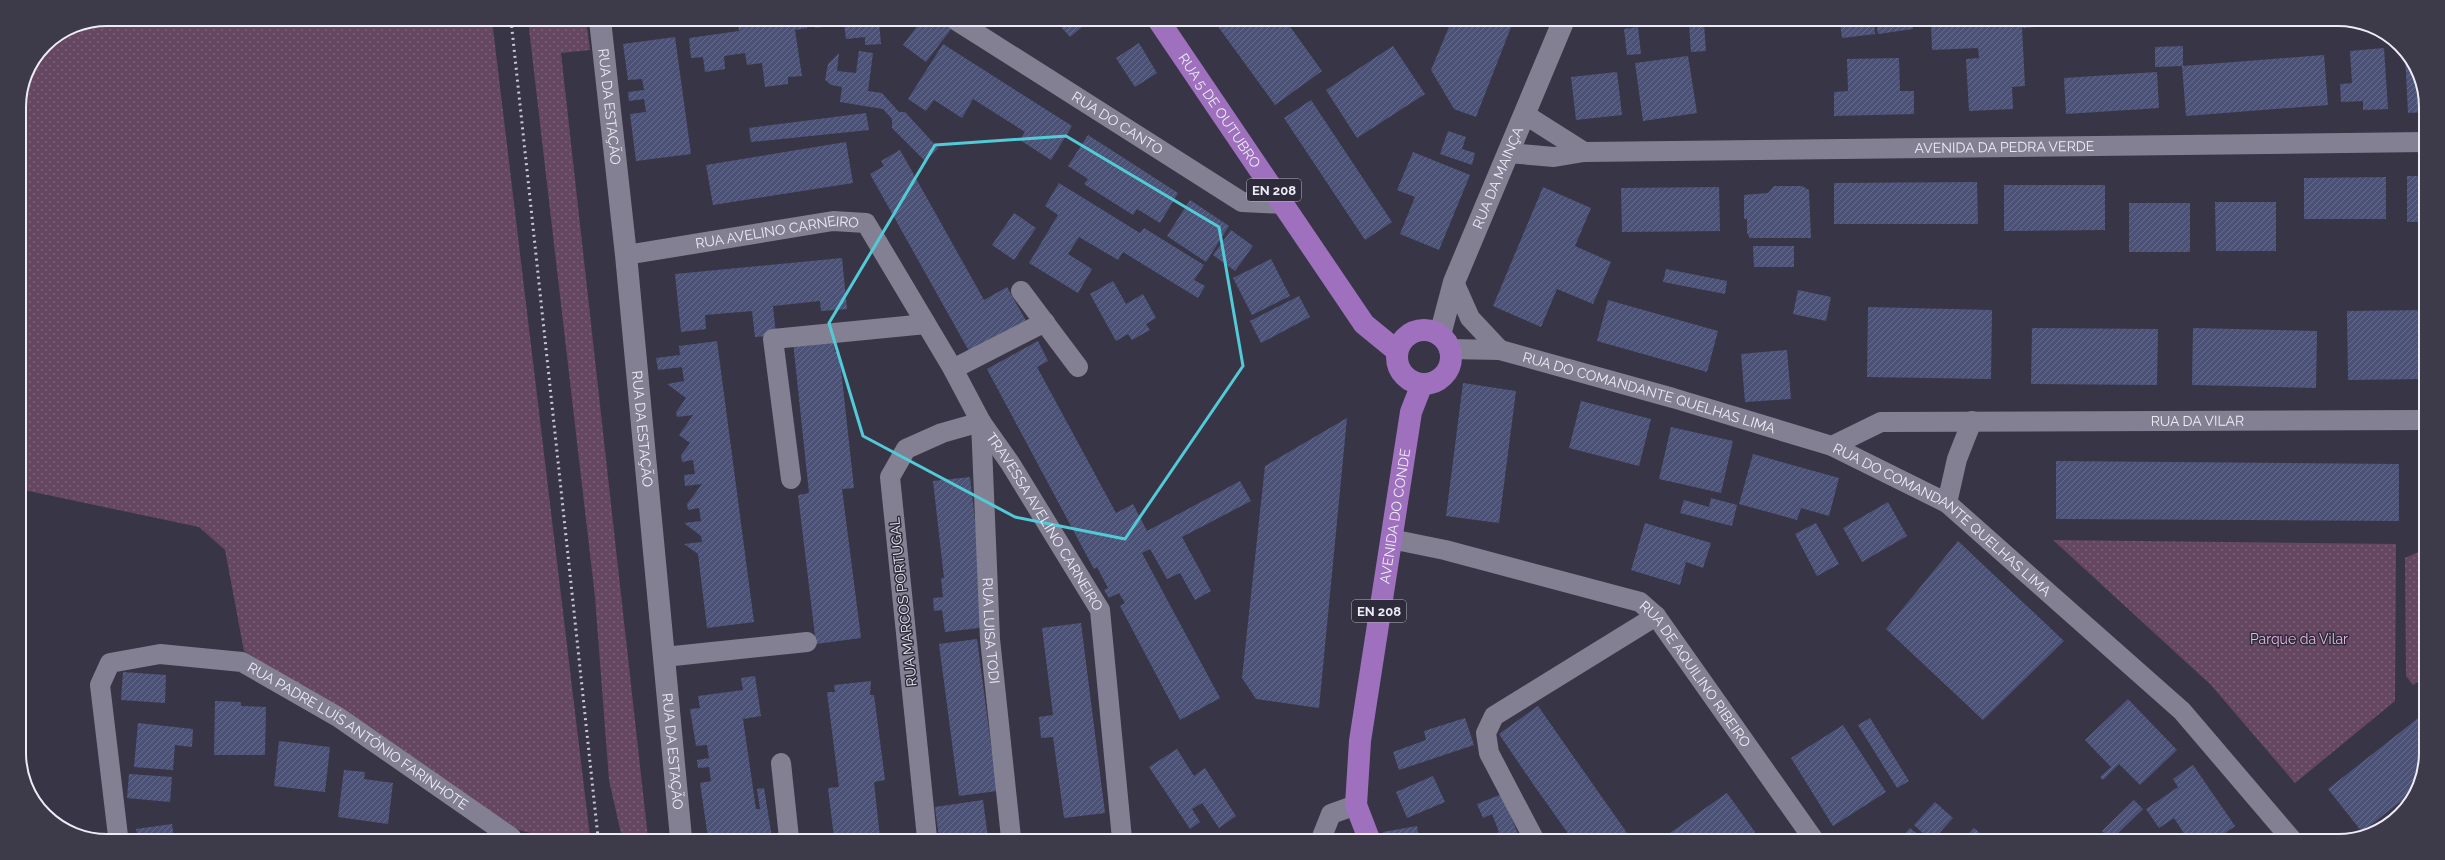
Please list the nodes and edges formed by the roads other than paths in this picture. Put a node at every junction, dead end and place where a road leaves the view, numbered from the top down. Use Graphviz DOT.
graph roads {
  1 [pos="601,26"];
  2 [pos="965,26"];
  3 [pos="1162,26"];
  4 [pos="1560,26"];
  5 [pos="1524,114"];
  6 [pos="2419,142"];
  7 [pos="1584,152"];
  8 [pos="1508,153"];
  9 [pos="1284,204"];
  10 [pos="626,255"];
  11 [pos="1454,282"];
  12 [pos="1021,291"];
  13 [pos="1045,322"];
  14 [pos="926,324"];
  15 [pos="1444,342"];
  16 [pos="1500,350"];
  17 [pos="1397,351"];
  18 [pos="1078,367"];
  19 [pos="953,369"];
  20 [pos="1422,384"];
  21 [pos="2419,420"];
  22 [pos="1972,421"];
  23 [pos="981,422"];
  24 [pos="1832,446"];
  25 [pos="791,479"];
  26 [pos="1947,503"];
  27 [pos="1391,539"];
  28 [pos="1656,616"];
  29 [pos="807,642"];
  30 [pos="664,657"];
  31 [pos="781,763"];
  32 [pos="1356,806"];
  33 [pos="118,834"];
  34 [pos="507,834"];
  35 [pos="681,834"];
  36 [pos="789,834"];
  37 [pos="927,834"];
  38 [pos="1011,834"];
  39 [pos="1122,834"];
  40 [pos="1323,834"];
  41 [pos="1367,834"];
  42 [pos="1531,834"];
  43 [pos="1804,834"];
  44 [pos="2287,834"];
  1 -- 10 [label="street, RUA DA ESTAÇÃO"];
  2 -- 9 [label="street, RUA DO CANTO"];
  3 -- 9 [label="main road, RUA 5 DE OUTUBRO / EN 208"];
  4 -- 5 [label="street, RUA DA MAINÇA"];
  5 -- 7 [label="street"];
  5 -- 8 [label="street, RUA DA MAINÇA"];
  6 -- 7 [label="street, AVENIDA DA PEDRA VERDE"];
  7 -- 8 [label="street, AVENIDA DA PEDRA VERDE"];
  8 -- 11 [label="street, RUA DA MAINÇA"];
  9 -- 17 [label="main road, RUA 5 DE OUTUBRO / EN 208"];
  10 -- 14 [label="street, RUA AVELINO CARNEIRO"];
  10 -- 30 [label="street, RUA DA ESTAÇÃO"];
  11 -- 15 [label="street, RUA DA MAINÇA"];
  11 -- 16 [label="street"];
  12 -- 13 [label="street"];
  13 -- 18 [label="street"];
  13 -- 19 [label="street"];
  14 -- 19 [label="street, RUA AVELINO CARNEIRO"];
  14 -- 25 [label="street"];
  15 -- 16 [label="street, RUA DO COMANDANTE QUELHAS LIMA"];
  15 -- 17 [label="main road"];
  15 -- 20 [label="main road"];
  16 -- 24 [label="street, RUA DO COMANDANTE QUELHAS LIMA"];
  17 -- 20 [label="main road"];
  19 -- 23 [label="street, RUA AVELINO CARNEIRO"];
  20 -- 27 [label="main road, AVENIDA DO CONDE / EN 208"];
  21 -- 22 [label="street, RUA DA VILAR"];
  22 -- 24 [label="street, RUA DA VILAR"];
  22 -- 26 [label="street"];
  23 -- 37 [label="street, RUA MARCOS PORTUGAL"];
  23 -- 38 [label="street, RUA LUISA TODI"];
  23 -- 39 [label="street, TRAVESSA AVELINO CARNEIRO"];
  24 -- 26 [label="street, RUA DO COMANDANTE QUELHAS LIMA"];
  26 -- 44 [label="street, RUA DO COMANDANTE QUELHAS LIMA"];
  27 -- 28 [label="street, RUA DE AQUILINO RIBEIRO"];
  27 -- 32 [label="main road, AVENIDA DO CONDE / EN 208"];
  28 -- 42 [label="street"];
  28 -- 43 [label="street, RUA DE AQUILINO RIBEIRO"];
  29 -- 30 [label="street"];
  30 -- 35 [label="street, RUA DA ESTAÇÃO"];
  31 -- 36 [label="street"];
  32 -- 40 [label="street"];
  32 -- 41 [label="main road, AVENIDA DO CONDE / EN 208"];
  33 -- 34 [label="street, RUA PADRE LUÍS ANTÓNIO FARINHOTE"];
}
